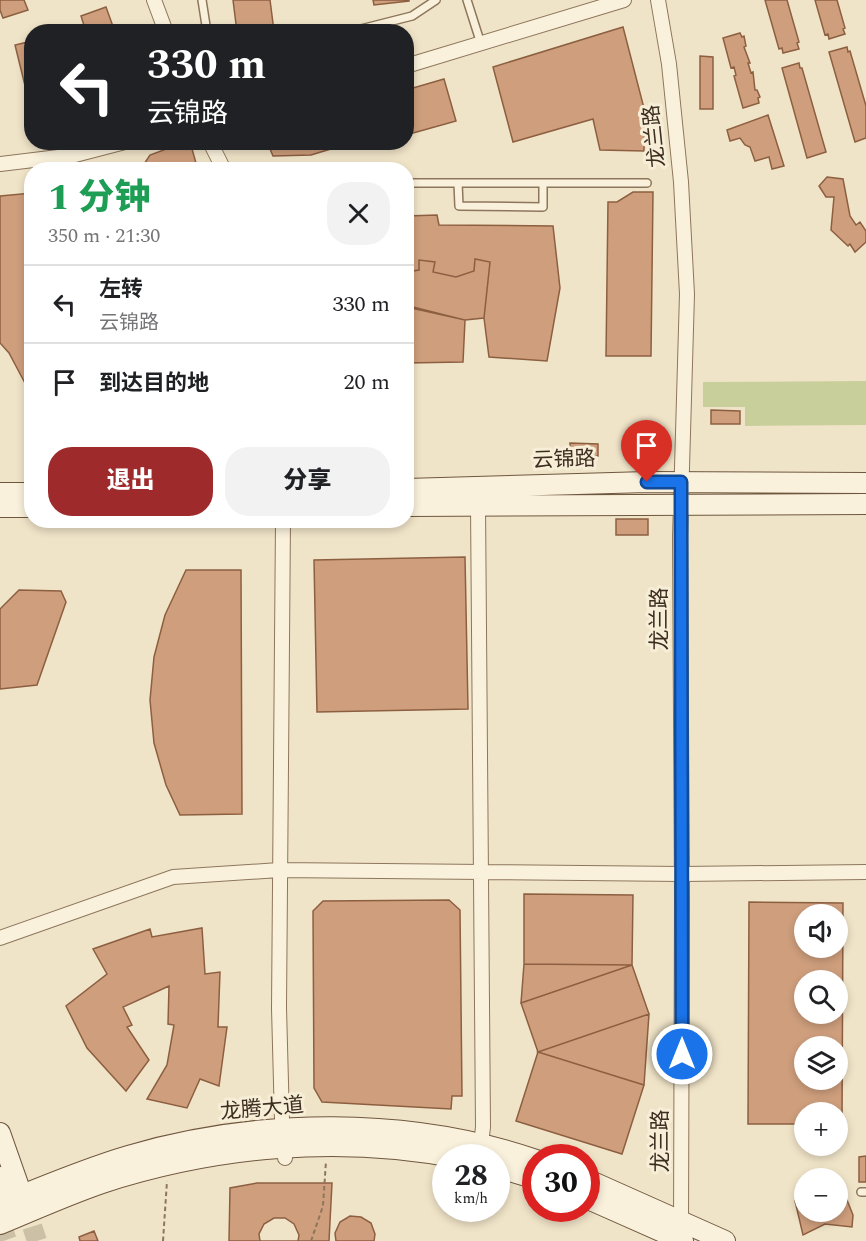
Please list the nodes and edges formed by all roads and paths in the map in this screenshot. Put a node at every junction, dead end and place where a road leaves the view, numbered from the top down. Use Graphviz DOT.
graph roads {
  1 [pos="154,0"];
  2 [pos="202,0"];
  3 [pos="436,0"];
  4 [pos="467,0"];
  5 [pos="624,0"];
  6 [pos="658,0"];
  7 [pos="163,24"];
  8 [pos="206,24"];
  9 [pos="380,24"];
  10 [pos="481,44"];
  11 [pos="414,64"];
  12 [pos="94,150"];
  13 [pos="0,164"];
  14 [pos="414,183"];
  15 [pos="458,183"];
  16 [pos="543,183"];
  17 [pos="647,183"];
  18 [pos="681,482"];
  19 [pos="866,483"];
  20 [pos="414,489"];
  21 [pos="0,493"];
  22 [pos="24,493"];
  23 [pos="681,504"];
  24 [pos="866,504"];
  25 [pos="478,505"];
  26 [pos="414,506"];
  27 [pos="0,507"];
  28 [pos="24,507"];
  29 [pos="283,528"];
  30 [pos="279,870"];
  31 [pos="866,872"];
  32 [pos="481,873"];
  33 [pos="682,874"];
  34 [pos="0,938"];
  35 [pos="0,1133"];
  36 [pos="481,1144"];
  37 [pos="284,1146"];
  38 [pos="326,1146"];
  39 [pos="432,1154"];
  40 [pos="168,1165"];
  41 [pos="0,1177"];
  42 [pos="600,1187"];
  43 [pos="600,1204"];
  44 [pos="14,1212"];
  45 [pos="681,1236"];
  46 [pos="163,1241"];
  47 [pos="311,1241"];
  48 [pos="725,1241"];
  1 -- 7 [label="street"];
  2 -- 8 [label="lane"];
  3 -- 9 [label="lane"];
  4 -- 10 [label="lane"];
  5 -- 10 [label="street"];
  6 -- 18 [label="street, 龙兰路"];
  10 -- 11 [label="street"];
  12 -- 13 [label="street"];
  14 -- 15 [label="lane"];
  15 -- 16 [label="lane"];
  15 -- 16 [label="lane"];
  16 -- 17 [label="lane"];
  18 -- 19 [label="main road, 云锦路"];
  18 -- 20 [label="main road, 云锦路"];
  18 -- 23 [label="street, 龙兰路"];
  21 -- 22 [label="main road"];
  23 -- 24 [label="main road, 云锦路"];
  23 -- 25 [label="main road, 云锦路"];
  23 -- 33 [label="street, 龙兰路"];
  25 -- 26 [label="main road, 云锦路"];
  25 -- 32 [label="street"];
  27 -- 28 [label="main road"];
  29 -- 30 [label="street"];
  30 -- 32 [label="street"];
  30 -- 34 [label="street"];
  30 -- 37 [label="street"];
  31 -- 33 [label="street"];
  32 -- 33 [label="street"];
  32 -- 36 [label="street"];
  33 -- 45 [label="street, 龙兰路"];
  35 -- 44 [label="main road"];
  36 -- 37 [label="main road, 龙腾大道"];
  37 -- 38 [label="main road, 龙腾大道"];
  37 -- 40 [label="main road, 龙腾大道"];
  37 -- 44 [label="main road, 龙腾大道"];
  38 -- 39 [label="main road, 龙腾大道"];
  38 -- 47 [label="path"];
  40 -- 44 [label="main road, 龙腾大道"];
  40 -- 46 [label="path"];
  41 -- 44 [label="main road"];
  42 -- 45 [label="main road"];
  43 -- 45 [label="main road"];
  45 -- 48 [label="main road"];
}
